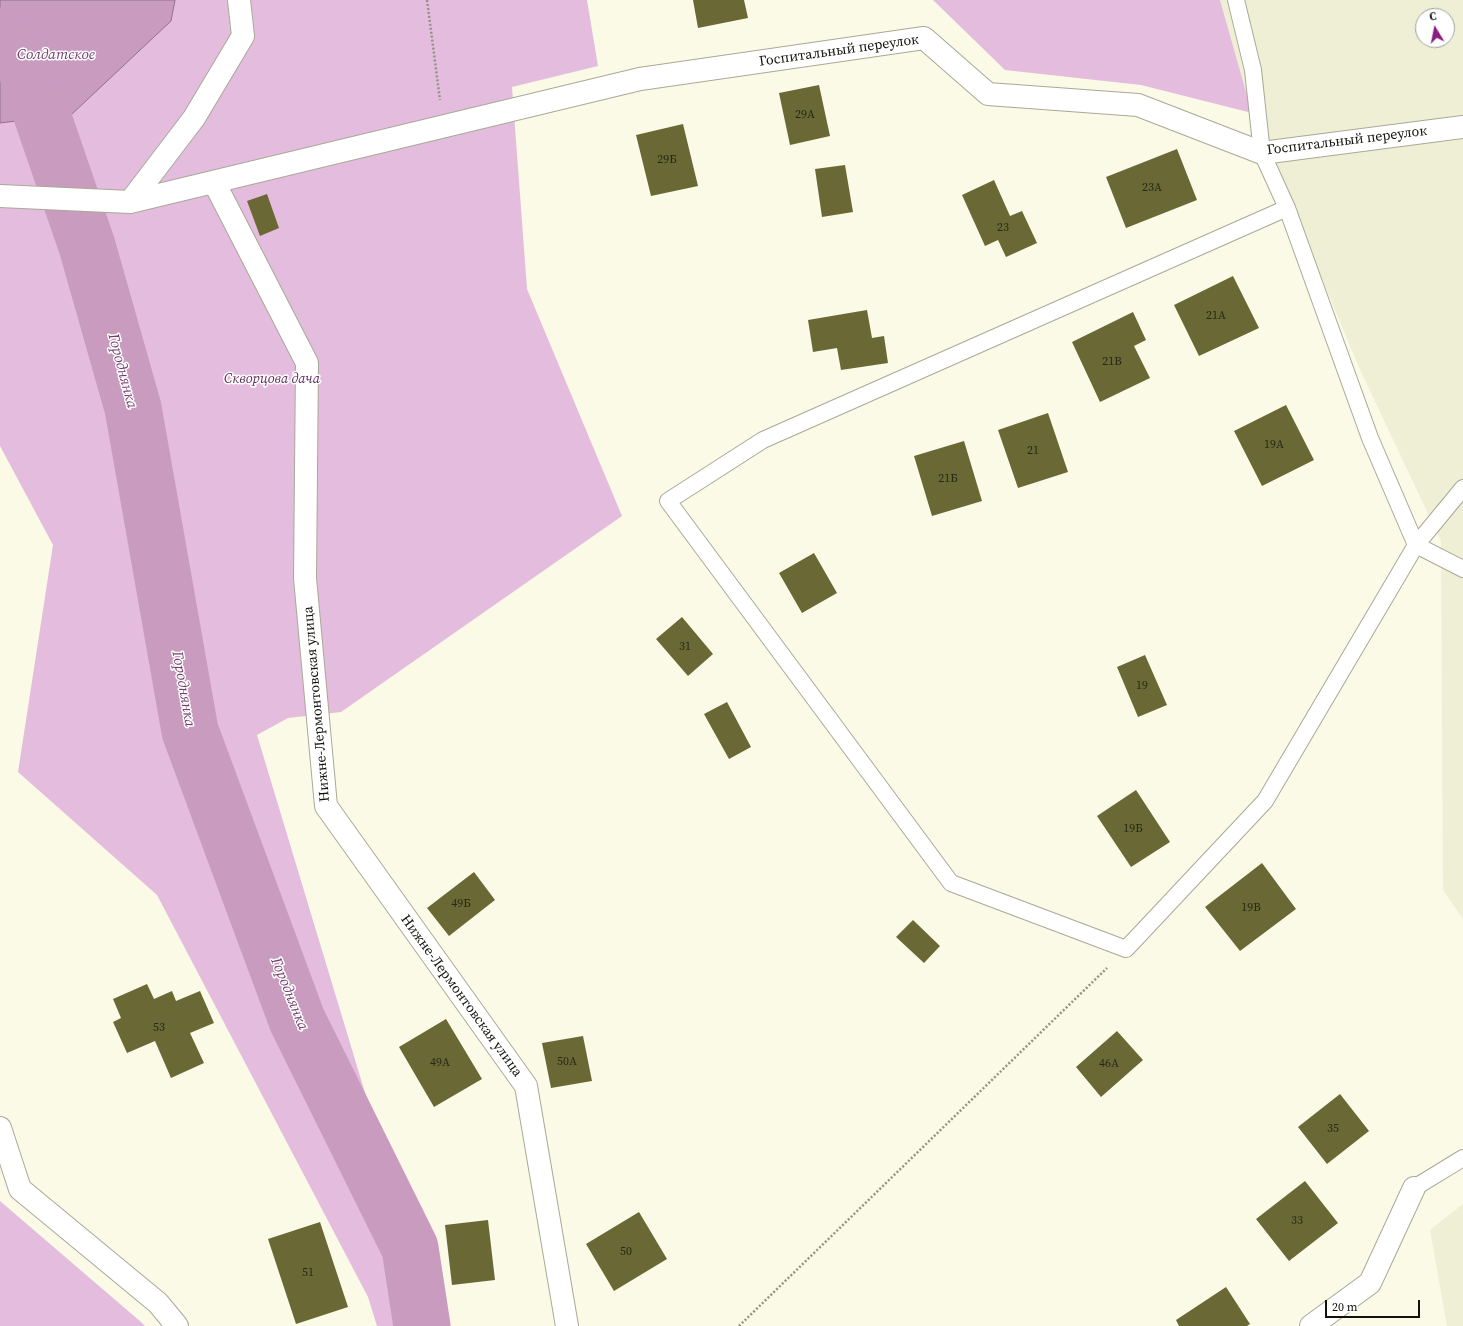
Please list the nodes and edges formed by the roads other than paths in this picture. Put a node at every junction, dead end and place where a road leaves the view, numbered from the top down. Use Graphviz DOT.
graph roads {
  1 [pos="239,0"];
  2 [pos="1236,0"];
  3 [pos="1463,127"];
  4 [pos="1262,153"];
  5 [pos="214,182"];
  6 [pos="0,196"];
  7 [pos="130,202"];
  8 [pos="1287,208"];
  9 [pos="1463,488"];
  10 [pos="1416,544"];
  11 [pos="1463,570"];
  12 [pos="0,1128"];
  13 [pos="1463,1158"];
  14 [pos="1414,1188"];
  15 [pos="177,1326"];
  16 [pos="567,1326"];
  17 [pos="1311,1326"];
  1 -- 7 [label="street"];
  2 -- 4 [label="lane"];
  3 -- 4 [label="street, Госпитальный переулок"];
  4 -- 5 [label="street, Госпитальный переулок"];
  4 -- 8 [label="lane"];
  5 -- 7 [label="street, Госпитальный переулок"];
  5 -- 16 [label="street, Нижне-Лермонтовская улица"];
  6 -- 7 [label="street, Госпитальный переулок"];
  8 -- 10 [label="lane"];
  8 -- 10 [label="lane"];
  9 -- 10 [label="lane"];
  10 -- 11 [label="lane"];
  12 -- 15 [label="street"];
  13 -- 14 [label="lane"];
  14 -- 17 [label="street"];
}
